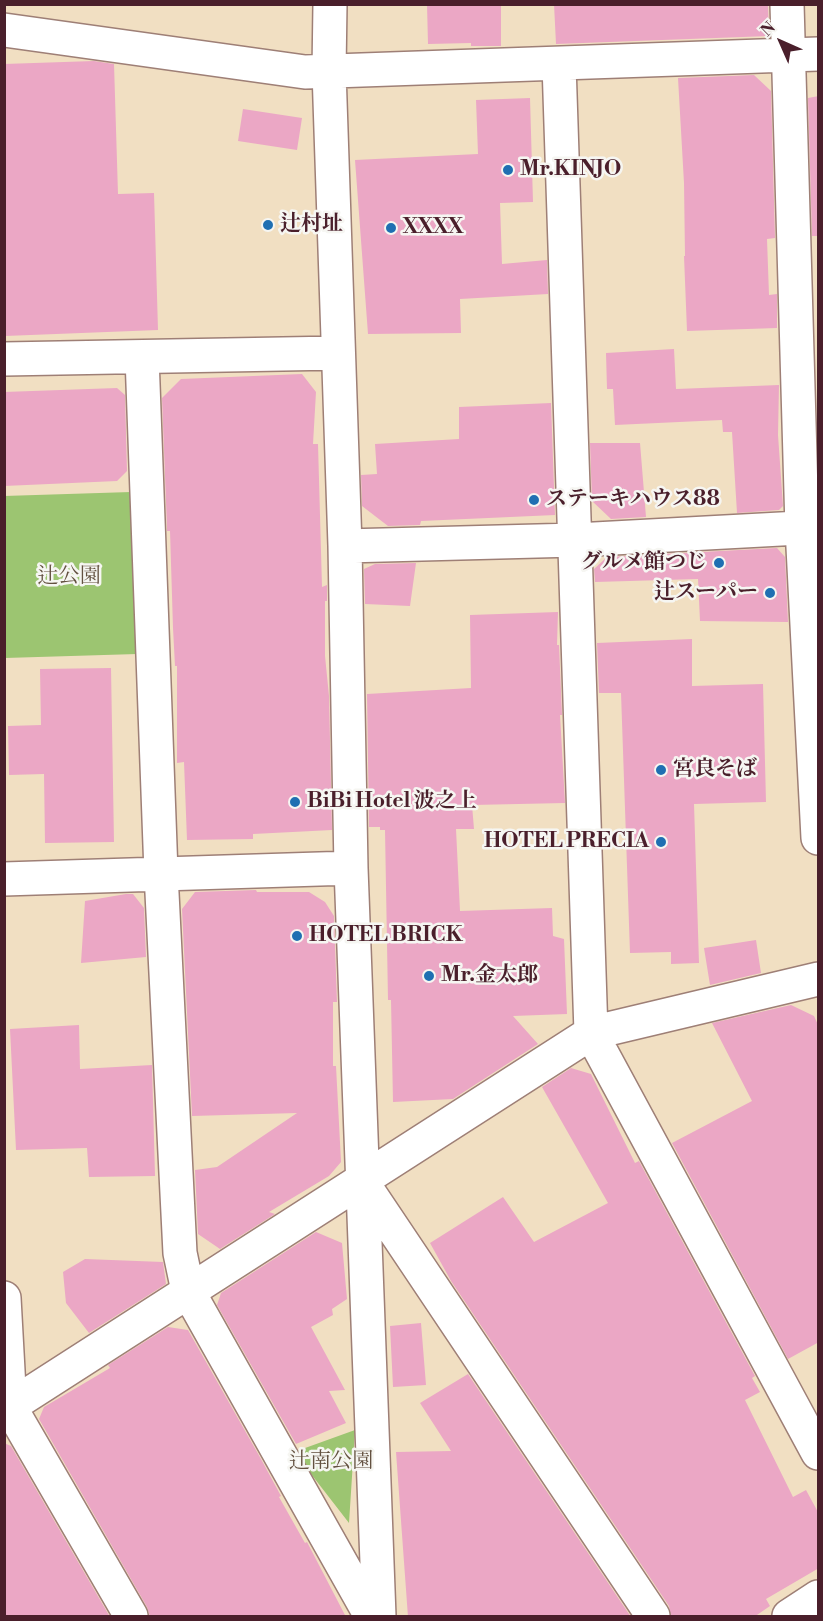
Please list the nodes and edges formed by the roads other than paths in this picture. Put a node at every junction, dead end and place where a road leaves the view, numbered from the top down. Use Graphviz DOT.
graph roads {
  1 [pos="330,4"];
  2 [pos="787,4"];
  3 [pos="4,30"];
  4 [pos="803,55"];
  5 [pos="560,64"];
  6 [pos="329,71"];
  7 [pos="338,353"];
  8 [pos="142,357"];
  9 [pos="4,359"];
  10 [pos="810,527"];
  11 [pos="576,540"];
  12 [pos="345,546"];
  13 [pos="819,837"];
  14 [pos="351,868"];
  15 [pos="161,873"];
  16 [pos="4,879"];
  17 [pos="819,979"];
  18 [pos="591,1033"];
  19 [pos="362,1181"];
  20 [pos="188,1291"];
  21 [pos="4,1299"];
  22 [pos="7,1408"];
  23 [pos="819,1453"];
  24 [pos="819,1597"];
  25 [pos="131,1617"];
  26 [pos="371,1617"];
  27 [pos="379,1617"];
  28 [pos="653,1617"];
  29 [pos="789,1617"];
  1 -- 6 [label="street"];
  2 -- 4 [label="street"];
  3 -- 6 [label="street"];
  4 -- 5 [label="street"];
  4 -- 10 [label="street"];
  5 -- 6 [label="street"];
  5 -- 11 [label="street"];
  6 -- 7 [label="street"];
  7 -- 8 [label="street"];
  7 -- 12 [label="street"];
  8 -- 9 [label="street"];
  8 -- 15 [label="street"];
  10 -- 11 [label="street"];
  10 -- 13 [label="street"];
  11 -- 12 [label="street"];
  11 -- 18 [label="street"];
  12 -- 14 [label="street"];
  14 -- 15 [label="street"];
  14 -- 19 [label="street"];
  15 -- 16 [label="street"];
  15 -- 20 [label="street"];
  17 -- 18 [label="street"];
  18 -- 19 [label="street"];
  18 -- 23 [label="street"];
  19 -- 20 [label="street"];
  19 -- 27 [label="street"];
  19 -- 28 [label="street"];
  20 -- 22 [label="street"];
  20 -- 26 [label="street"];
  21 -- 22 [label="street"];
  22 -- 25 [label="street"];
  24 -- 29 [label="street"];
}
